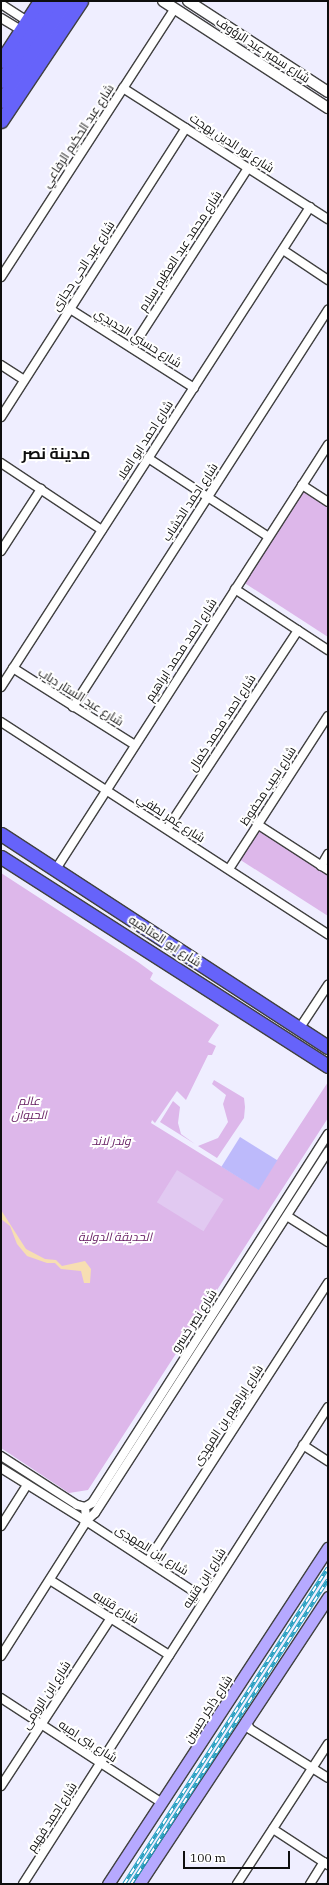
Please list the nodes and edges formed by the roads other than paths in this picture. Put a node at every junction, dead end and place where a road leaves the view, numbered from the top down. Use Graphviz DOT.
graph roads {
  1 [pos="40,1"];
  2 [pos="54,1"];
  3 [pos="163,1"];
  4 [pos="188,1"];
  5 [pos="75,2"];
  6 [pos="1,4"];
  7 [pos="175,8"];
  8 [pos="1,18"];
  9 [pos="24,26"];
  10 [pos="1,61"];
  11 [pos="1,80"];
  12 [pos="123,88"];
  13 [pos="328,92"];
  14 [pos="1,101"];
  15 [pos="328,108"];
  16 [pos="1,121"];
  17 [pos="186,128"];
  18 [pos="248,168"];
  19 [pos="310,207"];
  20 [pos="328,219"];
  21 [pos="283,250"];
  22 [pos="1,277"];
  23 [pos="328,280"];
  24 [pos="70,308"];
  25 [pos="328,310"];
  26 [pos="132,348"];
  27 [pos="1,365"];
  28 [pos="24,380"];
  29 [pos="194,388"];
  30 [pos="1,417"];
  31 [pos="328,445"];
  32 [pos="148,458"];
  33 [pos="1,463"];
  34 [pos="302,485"];
  35 [pos="41,489"];
  36 [pos="207,498"];
  37 [pos="328,502"];
  38 [pos="102,530"];
  39 [pos="267,536"];
  40 [pos="1,551"];
  41 [pos="235,589"];
  42 [pos="298,630"];
  43 [pos="328,650"];
  44 [pos="14,668"];
  45 [pos="1,687"];
  46 [pos="73,707"];
  47 [pos="328,716"];
  48 [pos="1,722"];
  49 [pos="135,745"];
  50 [pos="106,790"];
  51 [pos="258,824"];
  52 [pos="167,829"];
  53 [pos="1,834"];
  54 [pos="328,854"];
  55 [pos="1,857"];
  56 [pos="321,866"];
  57 [pos="56,869"];
  58 [pos="229,869"];
  59 [pos="328,870"];
  60 [pos="328,934"];
  61 [pos="328,985"];
  62 [pos="299,1029"];
  63 [pos="328,1047"];
  64 [pos="328,1066"];
  65 [pos="328,1134"];
  66 [pos="328,1152"];
  67 [pos="325,1163"];
  68 [pos="287,1216"];
  69 [pos="328,1242"];
  70 [pos="328,1282"];
  71 [pos="328,1407"];
  72 [pos="303,1445"];
  73 [pos="1,1456"];
  74 [pos="328,1461"];
  75 [pos="1,1468"];
  76 [pos="27,1485"];
  77 [pos="88,1505"];
  78 [pos="99,1508"];
  79 [pos="89,1524"];
  80 [pos="1,1526"];
  81 [pos="328,1548"];
  82 [pos="148,1561"];
  83 [pos="50,1580"];
  84 [pos="328,1597"];
  85 [pos="205,1599"];
  86 [pos="111,1618"];
  87 [pos="169,1655"];
  88 [pos="1,1656"];
  89 [pos="1,1698"];
  90 [pos="246,1721"];
  91 [pos="41,1724"];
  92 [pos="328,1744"];
  93 [pos="101,1763"];
  94 [pos="312,1768"];
  95 [pos="328,1778"];
  96 [pos="1,1786"];
  97 [pos="162,1803"];
  98 [pos="273,1829"];
  99 [pos="326,1863"];
  100 [pos="23,1884"];
  101 [pos="108,1884"];
  102 [pos="139,1884"];
  103 [pos="237,1884"];
  104 [pos="310,1884"];
  1 -- 9 [label="main road"];
  2 -- 11 [label="main road"];
  3 -- 7 [label="street, شارع سمير عبد الرؤوف"];
  4 -- 13 [label="street, شارع سمير عبد الرؤوف"];
  5 -- 14 [label="main road"];
  5 -- 16 [label="main road"];
  6 -- 9 [label="street"];
  7 -- 12 [label="street, شارع عبد الحكيم الرفاعي"];
  7 -- 15 [label="street, شارع سمير عبد الرؤوف"];
  8 -- 9 [label="street"];
  9 -- 10 [label="main road"];
  12 -- 17 [label="street, شارع نور الدين بهجت"];
  12 -- 22 [label="street, شارع عبد الحكيم الرفاعي"];
  17 -- 18 [label="street, شارع نور الدين بهجت"];
  17 -- 24 [label="street, شارع عبد الحى حجازى"];
  18 -- 19 [label="street, شارع نور الدين بهجت"];
  18 -- 26 [label="street, شارع محمد عبد العظيم سلام"];
  19 -- 20 [label="street, شارع نور الدين بهجت"];
  19 -- 21 [label="street, شارع احمد ابو العلا"];
  21 -- 23 [label="street"];
  21 -- 29 [label="street, شارع احمد ابو العلا"];
  24 -- 26 [label="street, شارع حسني الحديدي"];
  24 -- 28 [label="street, شارع عبد الحى حجازى"];
  25 -- 36 [label="street, شارع احمد الخشاب"];
  26 -- 29 [label="street, شارع حسني الحديدي"];
  27 -- 28 [label="street"];
  28 -- 30 [label="street, شارع عبد الحى حجازى"];
  29 -- 32 [label="street, شارع احمد ابو العلا"];
  31 -- 34 [label="street, شارع احمد محمد ابراهيم"];
  32 -- 36 [label="street"];
  32 -- 38 [label="street, شارع احمد ابو العلا"];
  33 -- 35 [label="street"];
  34 -- 37 [label="street"];
  34 -- 39 [label="street, شارع احمد محمد ابراهيم"];
  35 -- 38 [label="street"];
  35 -- 40 [label="street"];
  36 -- 39 [label="street"];
  36 -- 46 [label="street, شارع احمد الخشاب"];
  38 -- 44 [label="street, شارع احمد ابو العلا"];
  39 -- 41 [label="street, شارع احمد محمد ابراهيم"];
  41 -- 42 [label="street"];
  41 -- 49 [label="street, شارع احمد محمد ابراهيم"];
  42 -- 43 [label="street"];
  42 -- 52 [label="street, شارع احمد محمد كمال"];
  44 -- 45 [label="street, شارع احمد ابو العلا"];
  44 -- 46 [label="street, شارع عبد الستار دياب"];
  46 -- 49 [label="street, شارع عبد الستار دياب"];
  47 -- 51 [label="street, شارع نجيب محفوظ"];
  48 -- 50 [label="street, شارع عمر لطفي"];
  49 -- 50 [label="street, شارع احمد محمد ابراهيم"];
  50 -- 52 [label="street, شارع عمر لطفي"];
  50 -- 57 [label="street, شارع احمد محمد ابراهيم"];
  51 -- 56 [label="street"];
  51 -- 58 [label="street, شارع نجيب محفوظ"];
  52 -- 58 [label="street, شارع عمر لطفي"];
  53 -- 57 [label="main road, شارع ابو العتاهيه"];
  54 -- 56 [label="street"];
  55 -- 64 [label="main road, شارع ابو العتاهيه"];
  56 -- 59 [label="street"];
  57 -- 62 [label="main road, شارع ابو العتاهيه"];
  58 -- 60 [label="street, شارع عمر لطفي"];
  61 -- 62 [label="street"];
  62 -- 63 [label="main road, شارع ابو العتاهيه"];
  65 -- 77 [label="street, شارع نصر خسرو"];
  66 -- 67 [label="street, شارع نصر خسرو"];
  67 -- 68 [label="street, شارع نصر خسرو"];
  68 -- 69 [label="street"];
  68 -- 78 [label="street, شارع نصر خسرو"];
  70 -- 82 [label="street, شارع ابراهيم بن المهدى"];
  71 -- 72 [label="street, شارع ابن قتيبه"];
  72 -- 74 [label="street"];
  72 -- 85 [label="street, شارع ابن قتيبه"];
  73 -- 77 [label="street"];
  75 -- 76 [label="street, شارع ابن المهدى"];
  76 -- 79 [label="street, شارع ابن المهدى"];
  76 -- 80 [label="street"];
  77 -- 78 [label="street"];
  77 -- 79 [label="street"];
  78 -- 79 [label="street, شارع نصر خسرو"];
  79 -- 82 [label="street, شارع ابن المهدى"];
  79 -- 83 [label="street"];
  81 -- 97 [label="main road, شارع ذاكر حسين"];
  82 -- 85 [label="street, شارع ابن المهدى"];
  83 -- 86 [label="street, شارع قتيبه"];
  83 -- 88 [label="street"];
  84 -- 90 [label="main road"];
  85 -- 87 [label="street, شارع ابن قتيبه"];
  86 -- 87 [label="street, شارع قتيبه"];
  86 -- 91 [label="street, شارع ابن الرومى"];
  87 -- 93 [label="street, شارع ابن قتيبه"];
  89 -- 91 [label="street, شارع بنى اميه"];
  90 -- 94 [label="street"];
  90 -- 102 [label="main road"];
  91 -- 93 [label="street, شارع بنى اميه"];
  91 -- 96 [label="street, شارع ابن الرومى"];
  92 -- 94 [label="street"];
  93 -- 97 [label="street, شارع بنى اميه"];
  93 -- 100 [label="street, شارع احمد فهيم"];
  94 -- 95 [label="street"];
  94 -- 98 [label="street"];
  97 -- 101 [label="main road, شارع ذاكر حسين"];
  98 -- 99 [label="street"];
  98 -- 103 [label="street"];
  99 -- 104 [label="street"];
}
